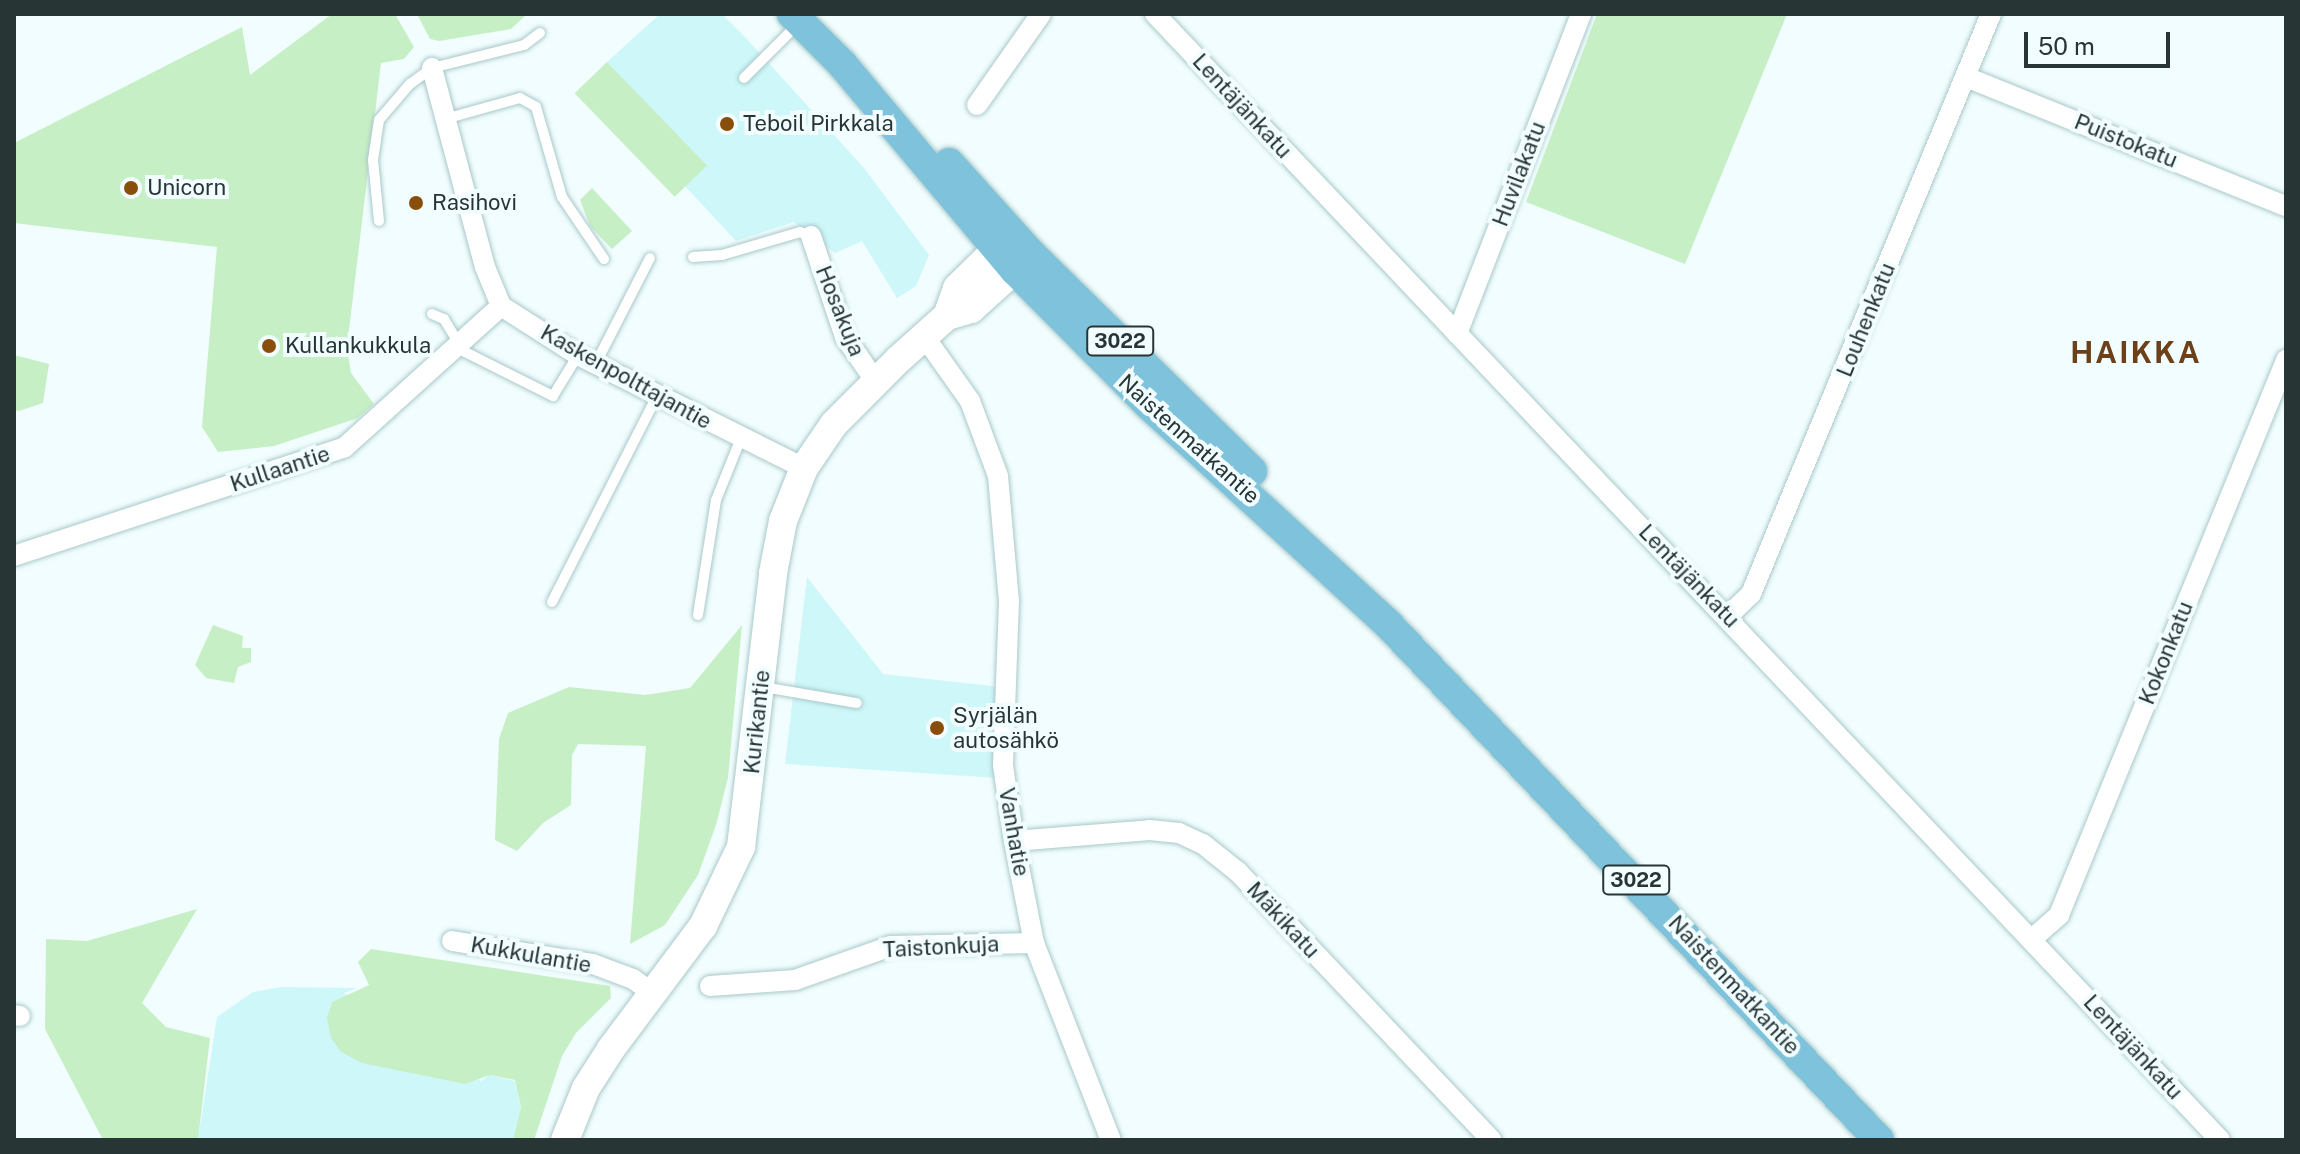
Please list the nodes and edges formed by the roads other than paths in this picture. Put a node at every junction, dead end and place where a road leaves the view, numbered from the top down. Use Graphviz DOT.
graph roads {
  1 [pos="1041,14"];
  2 [pos="1155,14"];
  3 [pos="1581,14"];
  4 [pos="1991,14"];
  5 [pos="796,18"];
  6 [pos="540,33"];
  7 [pos="432,68"];
  8 [pos="1966,77"];
  9 [pos="744,78"];
  10 [pos="977,105"];
  11 [pos="445,119"];
  12 [pos="2286,206"];
  13 [pos="379,221"];
  14 [pos="811,236"];
  15 [pos="1013,252"];
  16 [pos="693,257"];
  17 [pos="650,258"];
  18 [pos="604,259"];
  19 [pos="501,306"];
  20 [pos="432,314"];
  21 [pos="1457,334"];
  22 [pos="924,336"];
  23 [pos="458,343"];
  24 [pos="586,360"];
  25 [pos="2286,360"];
  26 [pos="876,382"];
  27 [pos="657,396"];
  28 [pos="741,438"];
  29 [pos="804,468"];
  30 [pos="14,556"];
  31 [pos="552,602"];
  32 [pos="698,615"];
  33 [pos="1727,617"];
  34 [pos="761,687"];
  35 [pos="857,703"];
  36 [pos="1014,841"];
  37 [pos="2033,938"];
  38 [pos="452,941"];
  39 [pos="1034,943"];
  40 [pos="710,986"];
  41 [pos="652,993"];
  42 [pos="565,1140"];
  43 [pos="1111,1140"];
  44 [pos="1491,1140"];
  45 [pos="1879,1140"];
  46 [pos="2220,1140"];
  1 -- 10 [label="street"];
  2 -- 21 [label="street, Lentäjänkatu"];
  3 -- 21 [label="street, Huvilakatu"];
  4 -- 8 [label="street, Louhenkatu"];
  5 -- 9 [label="lane"];
  5 -- 15 [label="main road, Naistenmatkantie / 3022"];
  6 -- 7 [label="lane"];
  7 -- 11 [label="street"];
  7 -- 13 [label="lane"];
  8 -- 12 [label="street, Puistokatu"];
  8 -- 33 [label="street, Louhenkatu"];
  11 -- 18 [label="lane"];
  11 -- 19 [label="street"];
  14 -- 16 [label="lane"];
  14 -- 26 [label="street, Hosakuja"];
  15 -- 22 [label="main road, Kurikantie"];
  15 -- 45 [label="main road, Naistenmatkantie / 3022"];
  17 -- 24 [label="lane"];
  19 -- 23 [label="street, Kullaantie"];
  19 -- 24 [label="street, Kaskenpolttajantie"];
  20 -- 23 [label="lane"];
  21 -- 33 [label="street, Lentäjänkatu"];
  22 -- 26 [label="main road, Kurikantie"];
  22 -- 36 [label="street, Vanhatie"];
  23 -- 24 [label="lane"];
  23 -- 30 [label="street, Kullaantie"];
  24 -- 27 [label="street, Kaskenpolttajantie"];
  25 -- 37 [label="street, Kokonkatu"];
  26 -- 29 [label="main road, Kurikantie"];
  27 -- 28 [label="street, Kaskenpolttajantie"];
  27 -- 31 [label="lane"];
  28 -- 29 [label="street, Kaskenpolttajantie"];
  28 -- 32 [label="lane"];
  29 -- 34 [label="main road, Kurikantie"];
  33 -- 37 [label="street, Lentäjänkatu"];
  34 -- 35 [label="lane"];
  34 -- 41 [label="main road, Kurikantie"];
  36 -- 39 [label="street, Vanhatie"];
  36 -- 44 [label="street, Mäkikatu"];
  37 -- 46 [label="street, Lentäjänkatu"];
  38 -- 41 [label="street, Kukkulantie"];
  39 -- 40 [label="street, Taistonkuja"];
  39 -- 43 [label="street, Vanhatie"];
  41 -- 42 [label="main road, Kurikantie"];
}
